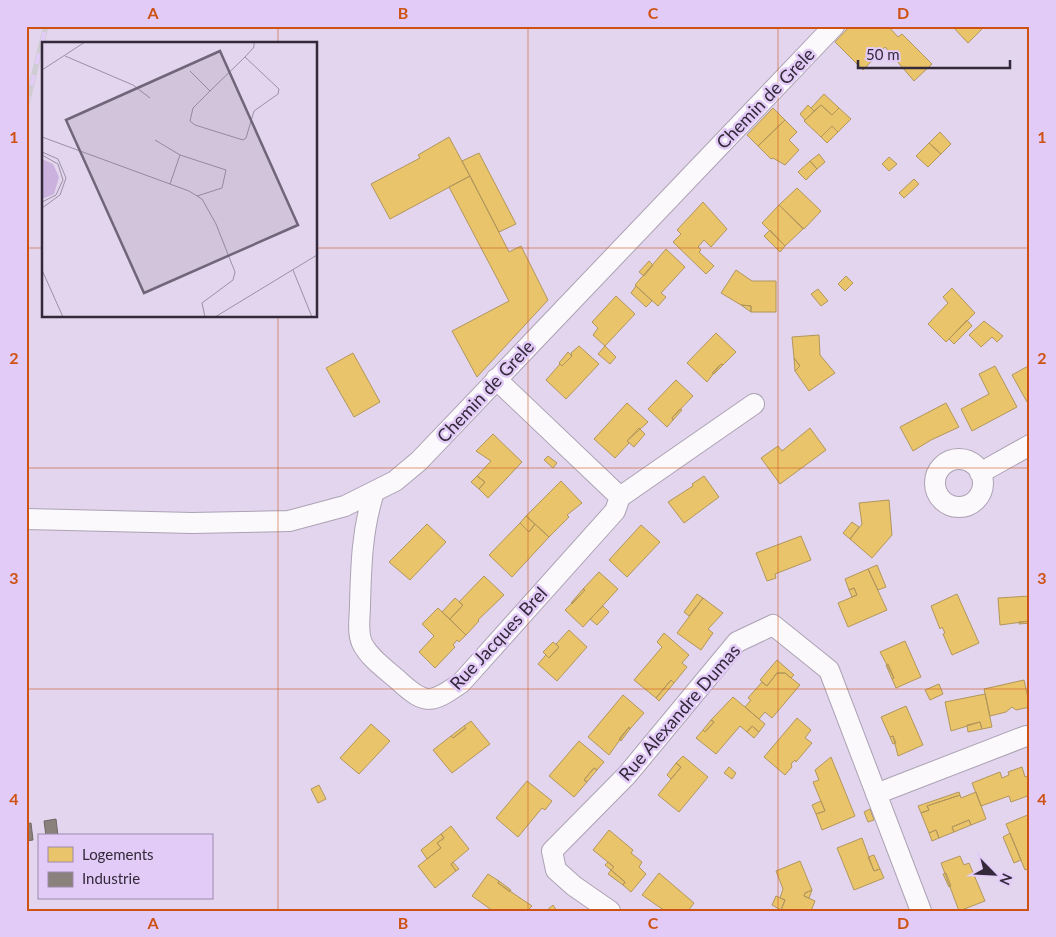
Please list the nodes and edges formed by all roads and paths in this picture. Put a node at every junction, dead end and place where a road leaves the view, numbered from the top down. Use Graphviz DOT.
graph roads {
  1 [pos="834,26"];
  2 [pos="496,380"];
  3 [pos="754,404"];
  4 [pos="1030,445"];
  5 [pos="980,473"];
  6 [pos="374,492"];
  7 [pos="620,498"];
  8 [pos="26,519"];
  9 [pos="1026,736"];
  10 [pos="876,794"];
  11 [pos="610,911"];
  12 [pos="921,911"];
  1 -- 2 [label="street, Chemin de Grele"];
  2 -- 6 [label="street, Chemin de Grele"];
  2 -- 7 [label="street"];
  3 -- 7 [label="street, Rue Jacques Brel"];
  4 -- 5 [label="street"];
  6 -- 7 [label="street, Rue Jacques Brel"];
  6 -- 8 [label="street, Chemin de Grele"];
  9 -- 10 [label="street"];
  10 -- 11 [label="street, Rue Alexandre Dumas"];
  10 -- 12 [label="street, Rue Alexandre Dumas"];
}
